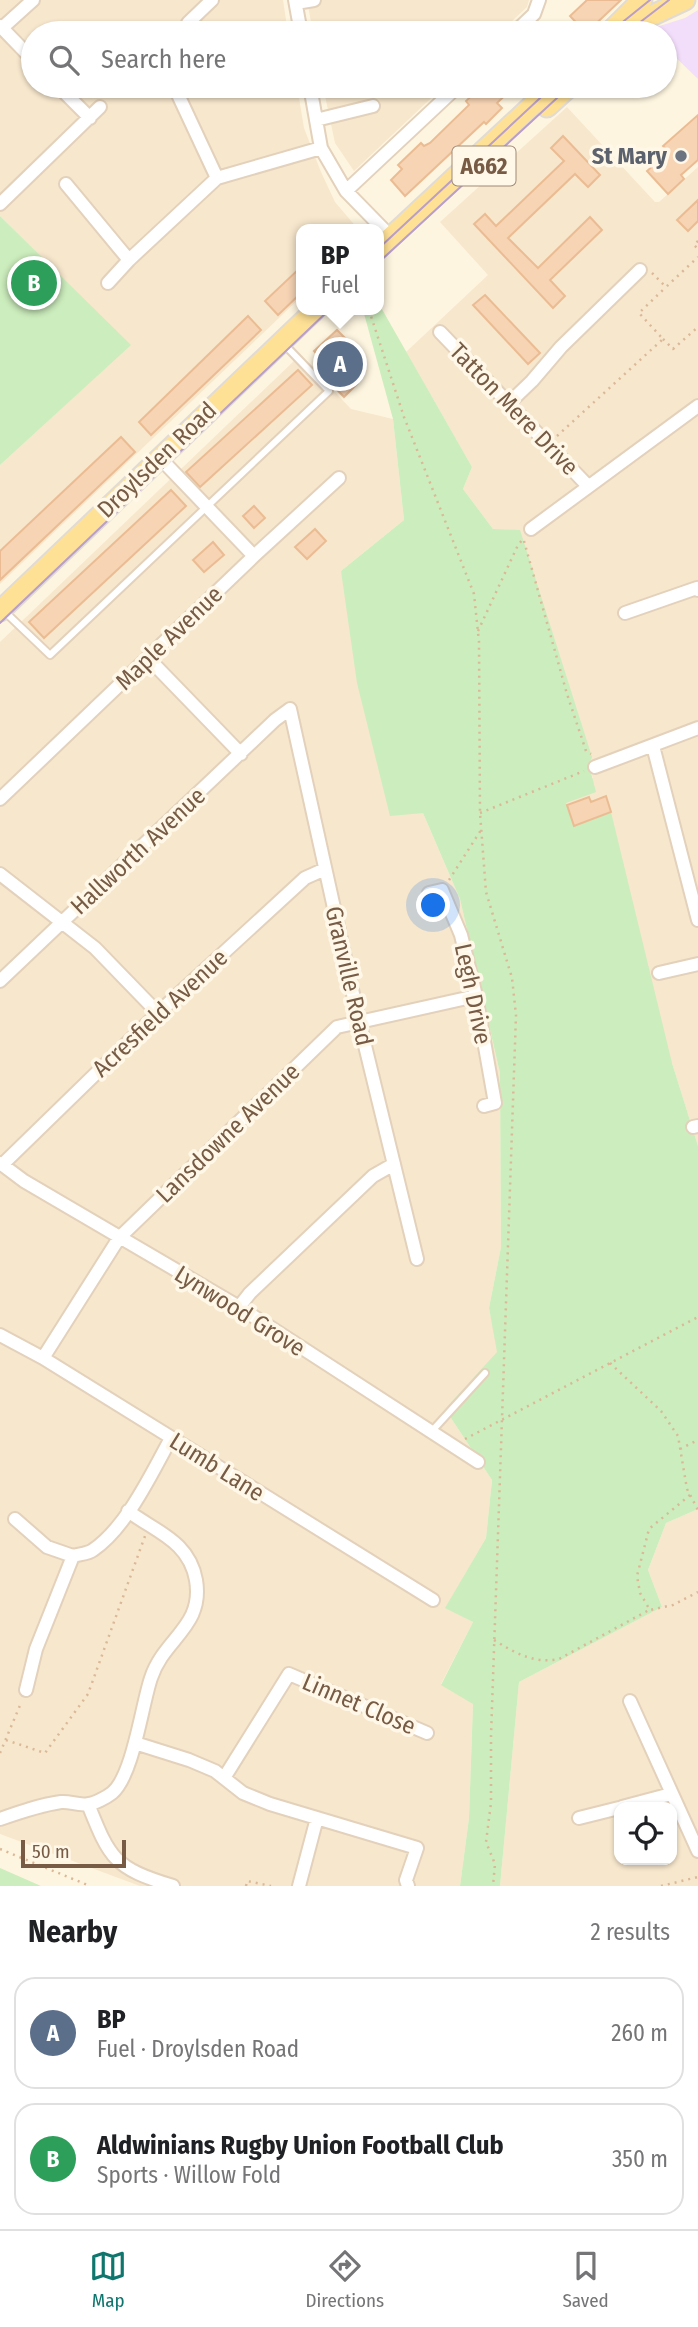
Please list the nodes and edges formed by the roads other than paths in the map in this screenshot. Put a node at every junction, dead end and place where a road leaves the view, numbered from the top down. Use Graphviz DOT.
graph roads {
  1 [pos="33,0"];
  2 [pos="314,0"];
  3 [pos="539,0"];
  4 [pos="642,0"];
  5 [pos="685,0"];
  6 [pos="205,2"];
  7 [pos="296,2"];
  8 [pos="190,21"];
  9 [pos="299,21"];
  10 [pos="527,21"];
  11 [pos="621,21"];
  12 [pos="640,21"];
  13 [pos="1,27"];
  14 [pos="21,48"];
  15 [pos="70,98"];
  16 [pos="180,98"];
  17 [pos="312,98"];
  18 [pos="445,98"];
  19 [pos="540,98"];
  20 [pos="557,98"];
  21 [pos="373,106"];
  22 [pos="100,107"];
  23 [pos="90,118"];
  24 [pos="316,120"];
  25 [pos="321,148"];
  26 [pos="217,178"];
  27 [pos="66,184"];
  28 [pos="346,191"];
  29 [pos="0,204"];
  30 [pos="371,224"];
  31 [pos="385,243"];
  32 [pos="129,260"];
  33 [pos="640,270"];
  34 [pos="108,283"];
  35 [pos="309,315"];
  36 [pos="440,332"];
  37 [pos="281,341"];
  38 [pos="508,404"];
  39 [pos="698,406"];
  40 [pos="160,458"];
  41 [pos="339,478"];
  42 [pos="588,486"];
  43 [pos="207,508"];
  44 [pos="531,529"];
  45 [pos="254,556"];
  46 [pos="698,589"];
  47 [pos="1,609"];
  48 [pos="625,613"];
  49 [pos="148,658"];
  50 [pos="275,720"];
  51 [pos="698,728"];
  52 [pos="653,746"];
  53 [pos="241,754"];
  54 [pos="595,767"];
  55 [pos="0,799"];
  56 [pos="325,869"];
  57 [pos="0,874"];
  58 [pos="429,892"];
  59 [pos="698,920"];
  60 [pos="63,923"];
  61 [pos="698,964"];
  62 [pos="659,973"];
  63 [pos="0,981"];
  64 [pos="476,996"];
  65 [pos="158,1013"];
  66 [pos="359,1021"];
  67 [pos="484,1106"];
  68 [pos="1,1164"];
  69 [pos="394,1164"];
  70 [pos="119,1238"];
  71 [pos="417,1259"];
  72 [pos="239,1307"];
  73 [pos="0,1335"];
  74 [pos="43,1358"];
  75 [pos="485,1373"];
  76 [pos="430,1432"];
  77 [pos="171,1438"];
  78 [pos="478,1462"];
  79 [pos="128,1511"];
  80 [pos="15,1519"];
  81 [pos="73,1556"];
  82 [pos="433,1600"];
  83 [pos="26,1690"];
  84 [pos="631,1701"];
  85 [pos="427,1733"];
  86 [pos="135,1743"];
  87 [pos="224,1778"];
  88 [pos="671,1794"];
  89 [pos="642,1802"];
  90 [pos="88,1804"];
  91 [pos="614,1810"];
  92 [pos="317,1818"];
  93 [pos="579,1818"];
  94 [pos="0,1819"];
  95 [pos="698,1851"];
  96 [pos="173,1886"];
  97 [pos="299,1886"];
  98 [pos="408,1886"];
  1 -- 13 [label="street"];
  2 -- 7 [label="street"];
  3 -- 10 [label="street"];
  4 -- 11 [label="main road"];
  5 -- 12 [label="main road"];
  6 -- 8 [label="street"];
  7 -- 9 [label="street"];
  13 -- 14 [label="street"];
  15 -- 23 [label="street"];
  16 -- 26 [label="street"];
  17 -- 24 [label="street"];
  18 -- 28 [label="street"];
  19 -- 31 [label="main road, A662"];
  20 -- 31 [label="main road, A662"];
  21 -- 24 [label="street"];
  22 -- 23 [label="street"];
  23 -- 29 [label="street"];
  24 -- 25 [label="street"];
  25 -- 26 [label="street"];
  25 -- 28 [label="street"];
  26 -- 32 [label="street"];
  27 -- 32 [label="street"];
  28 -- 30 [label="street"];
  32 -- 34 [label="street"];
  33 -- 38 [label="street"];
  35 -- 37 [label="main road, Droylsden Road"];
  36 -- 38 [label="street, Tatton Mere Drive"];
  37 -- 40 [label="main road, Droylsden Road"];
  37 -- 43 [label="lane"];
  38 -- 42 [label="street, Tatton Mere Drive"];
  39 -- 42 [label="street"];
  40 -- 43 [label="street"];
  40 -- 47 [label="main road, Droylsden Road"];
  41 -- 45 [label="street, Maple Avenue"];
  42 -- 44 [label="street"];
  43 -- 45 [label="street"];
  43 -- 47 [label="lane"];
  45 -- 49 [label="street, Maple Avenue"];
  46 -- 48 [label="street"];
  49 -- 53 [label="street"];
  49 -- 55 [label="street, Maple Avenue"];
  50 -- 53 [label="street, Hallworth Avenue"];
  50 -- 56 [label="street, Granville Road"];
  51 -- 52 [label="street"];
  52 -- 54 [label="street"];
  52 -- 59 [label="street"];
  53 -- 60 [label="street, Hallworth Avenue"];
  56 -- 65 [label="street, Acresfield Avenue"];
  56 -- 66 [label="street, Granville Road"];
  57 -- 60 [label="street"];
  58 -- 64 [label="street, Legh Drive"];
  60 -- 63 [label="street, Hallworth Avenue"];
  60 -- 65 [label="street"];
  61 -- 62 [label="street"];
  64 -- 66 [label="street, Lansdowne Avenue"];
  64 -- 67 [label="street, Legh Drive"];
  65 -- 68 [label="street, Acresfield Avenue"];
  66 -- 69 [label="street, Granville Road"];
  66 -- 70 [label="street, Lansdowne Avenue"];
  68 -- 70 [label="street, Lynwood Grove"];
  69 -- 71 [label="street, Granville Road"];
  69 -- 72 [label="street"];
  70 -- 72 [label="street, Lynwood Grove"];
  70 -- 74 [label="street, Lansdowne Avenue"];
  72 -- 76 [label="street, Lynwood Grove"];
  73 -- 74 [label="street, Lumb Lane"];
  74 -- 77 [label="street, Lumb Lane"];
  75 -- 76 [label="lane"];
  76 -- 78 [label="street, Lynwood Grove"];
  77 -- 79 [label="street"];
  77 -- 82 [label="street, Lumb Lane"];
  79 -- 81 [label="street"];
  79 -- 86 [label="street"];
  80 -- 81 [label="street"];
  81 -- 83 [label="street"];
  84 -- 88 [label="street"];
  85 -- 87 [label="street, Linnet Close"];
  86 -- 87 [label="street"];
  86 -- 90 [label="street"];
  87 -- 92 [label="street"];
  88 -- 89 [label="street"];
  88 -- 95 [label="street"];
  90 -- 94 [label="street"];
  90 -- 96 [label="street"];
  91 -- 93 [label="street"];
  92 -- 97 [label="street"];
  92 -- 98 [label="street"];
}
